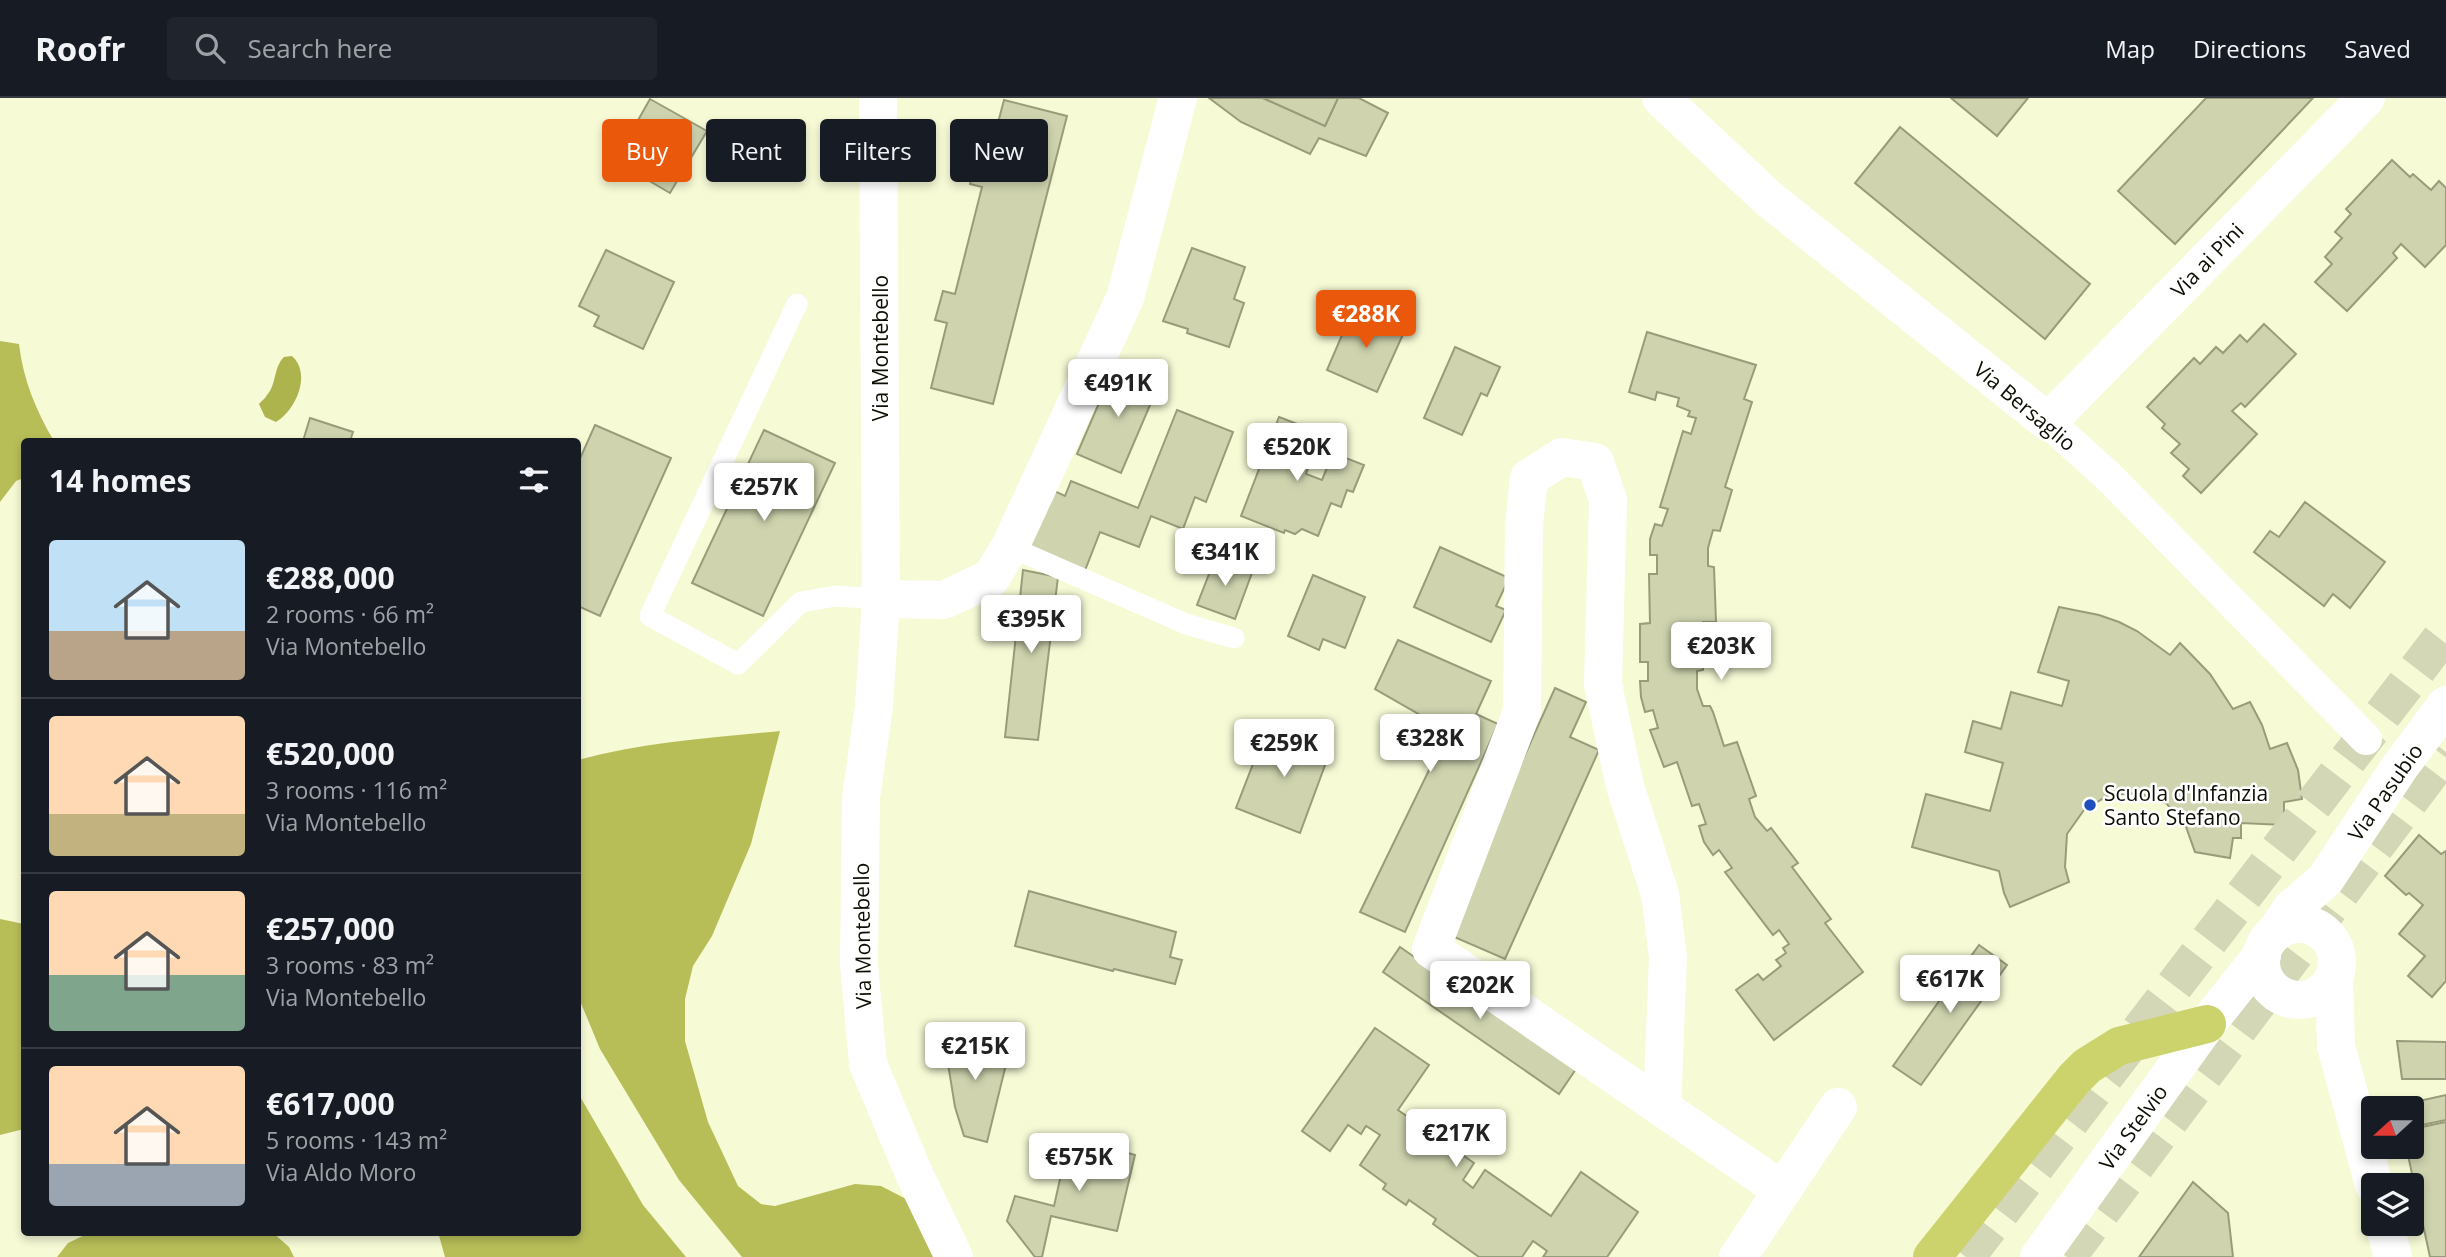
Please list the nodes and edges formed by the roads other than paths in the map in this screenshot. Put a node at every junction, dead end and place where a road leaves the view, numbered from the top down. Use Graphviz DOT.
graph roads {
  1 [pos="878,98"];
  2 [pos="1178,98"];
  3 [pos="1661,98"];
  4 [pos="2366,98"];
  5 [pos="797,304"];
  6 [pos="2048,422"];
  7 [pos="1010,547"];
  8 [pos="881,598"];
  9 [pos="1234,638"];
  10 [pos="2446,705"];
  11 [pos="2402,750"];
  12 [pos="2325,880"];
  13 [pos="2323,933"];
  14 [pos="2276,969"];
  15 [pos="2334,976"];
  16 [pos="2218,1012"];
  17 [pos="2336,1046"];
  18 [pos="1838,1107"];
  19 [pos="1662,1108"];
  20 [pos="2371,1173"];
  21 [pos="1782,1190"];
  22 [pos="2387,1236"];
  23 [pos="954,1257"];
  24 [pos="1738,1257"];
  25 [pos="1932,1257"];
  26 [pos="2039,1257"];
  27 [pos="2393,1257"];
  1 -- 8 [label="street, Via Montebello"];
  2 -- 7 [label="street"];
  3 -- 6 [label="street, Via Bersaglio"];
  4 -- 6 [label="street, Via ai Pini"];
  5 -- 8 [label="lane"];
  6 -- 11 [label="street, Via Bersaglio"];
  7 -- 8 [label="street"];
  7 -- 9 [label="lane"];
  8 -- 23 [label="street, Via Montebello"];
  10 -- 11 [label="street, Via Pasubio"];
  11 -- 12 [label="street, Via Pasubio"];
  12 -- 13 [label="street"];
  12 -- 14 [label="street, Via Pasubio"];
  13 -- 14 [label="street"];
  13 -- 15 [label="street"];
  14 -- 15 [label="street"];
  14 -- 16 [label="street, Via Stelvio"];
  14 -- 17 [label="street"];
  15 -- 17 [label="street"];
  16 -- 25 [label="highway"];
  16 -- 26 [label="street, Via Stelvio"];
  17 -- 20 [label="street"];
  18 -- 21 [label="street"];
  19 -- 19 [label="street"];
  19 -- 21 [label="street"];
  21 -- 24 [label="street"];
  22 -- 27 [label="street"];
}
